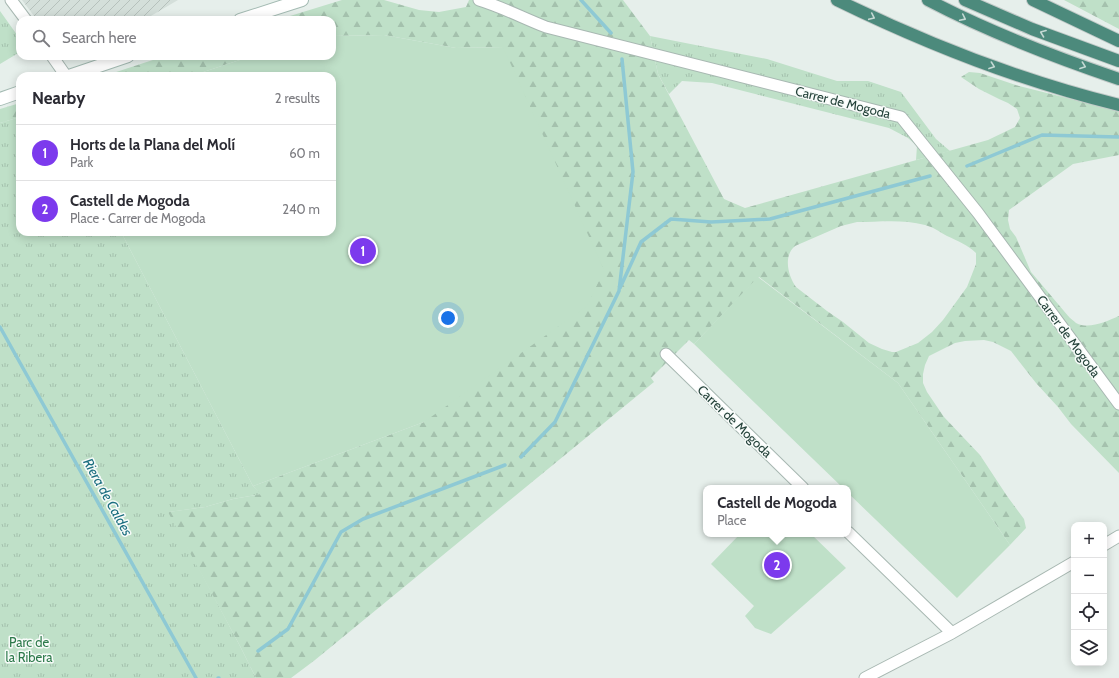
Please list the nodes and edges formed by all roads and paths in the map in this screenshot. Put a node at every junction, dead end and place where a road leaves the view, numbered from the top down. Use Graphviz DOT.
graph roads {
  1 [pos="11,0"];
  2 [pos="302,0"];
  3 [pos="479,0"];
  4 [pos="495,0"];
  5 [pos="837,0"];
  6 [pos="928,0"];
  7 [pos="965,0"];
  8 [pos="1033,0"];
  9 [pos="508,10"];
  10 [pos="23,16"];
  11 [pos="252,16"];
  12 [pos="1119,41"];
  13 [pos="55,60"];
  14 [pos="116,60"];
  15 [pos="1119,61"];
  16 [pos="63,72"];
  17 [pos="81,72"];
  18 [pos="1119,79"];
  19 [pos="16,93"];
  20 [pos="0,99"];
  21 [pos="1119,105"];
  22 [pos="666,354"];
  23 [pos="1119,404"];
  24 [pos="800,485"];
  25 [pos="851,535"];
  26 [pos="1119,536"];
  27 [pos="1107,543"];
  28 [pos="1071,564"];
  29 [pos="952,633"];
  30 [pos="865,678"];
  1 -- 10 [label="street"];
  2 -- 11 [label="main road"];
  3 -- 9 [label="street, Carrer de Mogoda"];
  4 -- 9 [label="street, Carrer de Mogoda"];
  5 -- 21 [label="highway, one-way"];
  6 -- 18 [label="highway, one-way"];
  15 -- 7 [label="highway, one-way"];
  8 -- 12 [label="highway"];
  9 -- 23 [label="street, Carrer de Mogoda"];
  13 -- 16 [label="street"];
  14 -- 17 [label="main road"];
  19 -- 20 [label="main road"];
  22 -- 24 [label="street, Carrer de Mogoda"];
  25 -- 29 [label="street"];
  26 -- 27 [label="street"];
  28 -- 29 [label="street"];
  29 -- 30 [label="street"];
}
